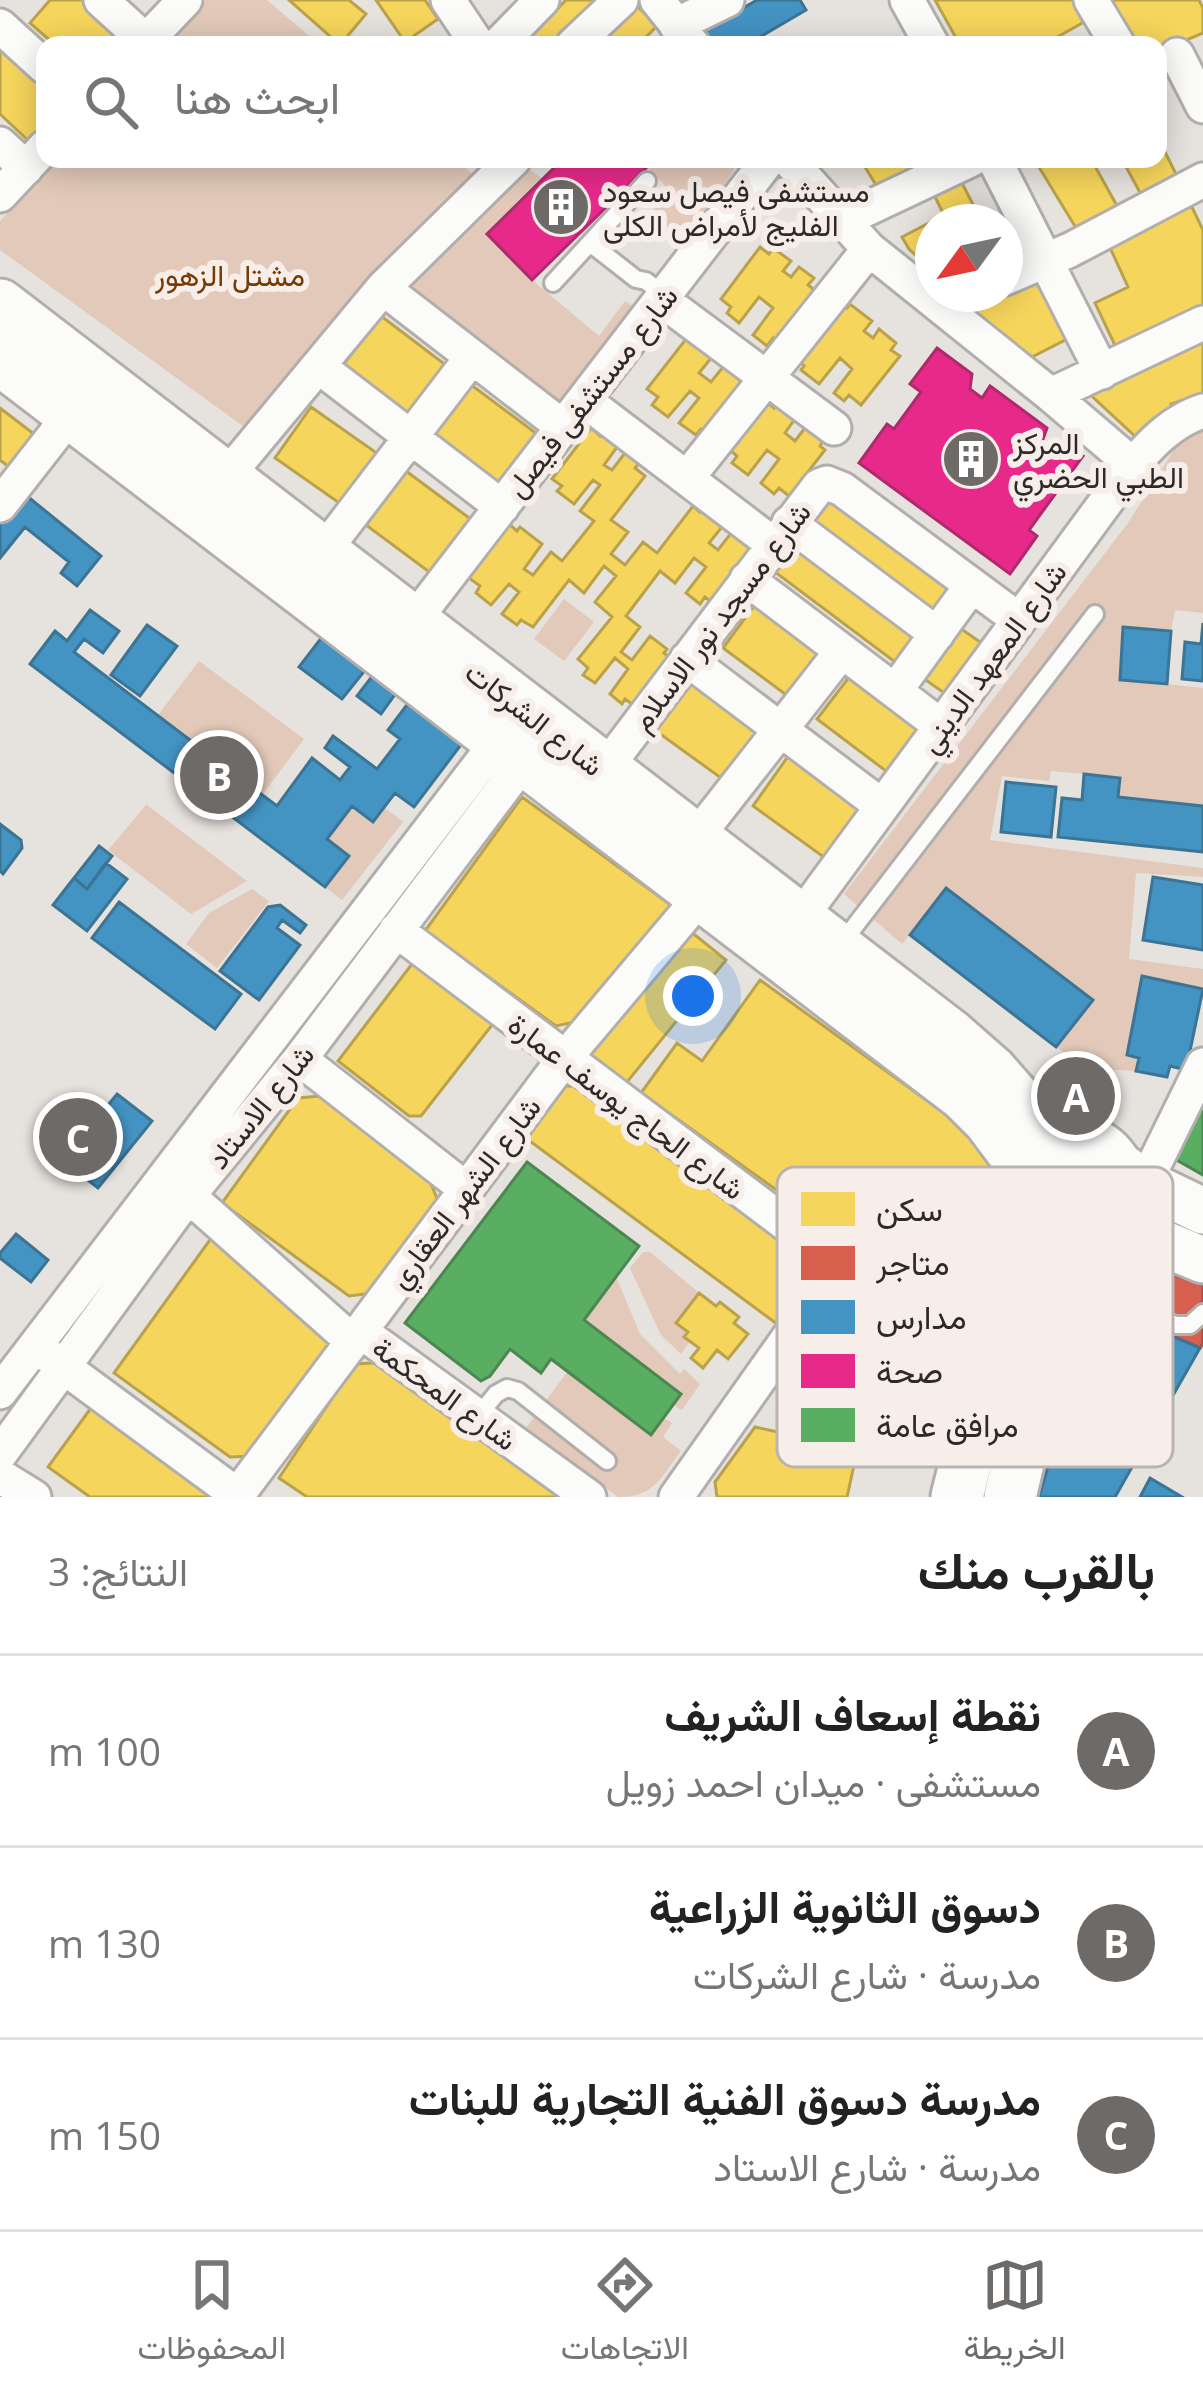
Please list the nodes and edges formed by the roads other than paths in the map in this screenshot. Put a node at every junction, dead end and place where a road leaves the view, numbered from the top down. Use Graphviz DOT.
graph roads {
  1 [pos="17,0"];
  2 [pos="100,0"];
  3 [pos="185,0"];
  4 [pos="542,0"];
  5 [pos="620,0"];
  6 [pos="727,0"];
  7 [pos="907,0"];
  8 [pos="1091,0"];
  9 [pos="459,5"];
  10 [pos="0,22"];
  11 [pos="676,23"];
  12 [pos="137,36"];
  13 [pos="151,36"];
  14 [pos="474,36"];
  15 [pos="507,36"];
  16 [pos="582,36"];
  17 [pos="927,36"];
  18 [pos="1113,36"];
  19 [pos="1179,54"];
  20 [pos="36,58"];
  21 [pos="1203,106"];
  22 [pos="0,144"];
  23 [pos="36,158"];
  24 [pos="505,168"];
  25 [pos="761,168"];
  26 [pos="796,168"];
  27 [pos="953,168"];
  28 [pos="999,168"];
  29 [pos="1203,181"];
  30 [pos="647,182"];
  31 [pos="0,195"];
  32 [pos="843,220"];
  33 [pos="590,243"];
  34 [pos="869,249"];
  35 [pos="1046,260"];
  36 [pos="1023,270"];
  37 [pos="915,276"];
  38 [pos="554,283"];
  39 [pos="383,288"];
  40 [pos="655,295"];
  41 [pos="0,305"];
  42 [pos="967,312"];
  43 [pos="1203,322"];
  44 [pos="472,357"];
  45 [pos="0,359"];
  46 [pos="318,366"];
  47 [pos="1102,372"];
  48 [pos="766,378"];
  49 [pos="1051,395"];
  50 [pos="584,400"];
  51 [pos="1203,411"];
  52 [pos="71,414"];
  53 [pos="563,428"];
  54 [pos="833,428"];
  55 [pos="411,438"];
  56 [pos="1132,466"];
  57 [pos="226,477"];
  58 [pos="686,478"];
  59 [pos="0,506"];
  60 [pos="502,507"];
  61 [pos="781,534"];
  62 [pos="323,552"];
  63 [pos="747,579"];
  64 [pos="971,585"];
  65 [pos="1095,614"];
  66 [pos="1019,620"];
  67 [pos="412,623"];
  68 [pos="937,634"];
  69 [pos="842,651"];
  70 [pos="687,659"];
  71 [pos="895,692"];
  72 [pos="941,726"];
  73 [pos="780,729"];
  74 [pos="511,751"];
  75 [pos="604,770"];
  76 [pos="882,806"];
  77 [pos="694,840"];
  78 [pos="702,895"];
  79 [pos="396,930"];
  80 [pos="817,935"];
  81 [pos="300,1059"];
  82 [pos="564,1059"];
  83 [pos="1203,1065"];
  84 [pos="1033,1167"];
  85 [pos="1039,1167"];
  86 [pos="1050,1167"];
  87 [pos="1123,1167"];
  88 [pos="1131,1167"];
  89 [pos="176,1185"];
  90 [pos="466,1189"];
  91 [pos="1173,1195"];
  92 [pos="1203,1211"];
  93 [pos="777,1219"];
  94 [pos="1173,1250"];
  95 [pos="1203,1260"];
  96 [pos="1203,1313"];
  97 [pos="1173,1324"];
  98 [pos="356,1336"];
  99 [pos="35,1346"];
  100 [pos="777,1354"];
  101 [pos="64,1367"];
  102 [pos="0,1391"];
  103 [pos="477,1417"];
  104 [pos="0,1454"];
  105 [pos="607,1461"];
  106 [pos="964,1467"];
  107 [pos="1017,1467"];
  108 [pos="0,1476"];
  109 [pos="238,1496"];
  110 [pos="34,1497"];
  111 [pos="590,1497"];
  112 [pos="676,1497"];
  113 [pos="957,1497"];
  114 [pos="1010,1497"];
  1 -- 10 [label="street"];
  2 -- 12 [label="street"];
  3 -- 13 [label="street"];
  4 -- 15 [label="street"];
  5 -- 16 [label="street"];
  6 -- 11 [label="street"];
  7 -- 17 [label="street"];
  8 -- 18 [label="street"];
  9 -- 14 [label="street"];
  10 -- 20 [label="street"];
  19 -- 21 [label="street"];
  22 -- 23 [label="street"];
  23 -- 31 [label="street"];
  24 -- 39 [label="street"];
  25 -- 40 [label="street, شارع مستشفى فيصل"];
  26 -- 32 [label="street"];
  27 -- 32 [label="street"];
  28 -- 35 [label="street"];
  29 -- 35 [label="street"];
  30 -- 33 [label="lane"];
  32 -- 34 [label="street"];
  33 -- 38 [label="lane"];
  33 -- 40 [label="lane"];
  34 -- 37 [label="street"];
  34 -- 48 [label="street"];
  35 -- 36 [label="street"];
  35 -- 47 [label="street"];
  39 -- 44 [label="street"];
  39 -- 46 [label="street"];
  40 -- 48 [label="street"];
  40 -- 50 [label="street, شارع مستشفى فيصل"];
  41 -- 57 [label="main road, شارع الشركات"];
  42 -- 49 [label="street"];
  43 -- 47 [label="street"];
  44 -- 53 [label="street"];
  44 -- 55 [label="street"];
  45 -- 52 [label="main road, شارع الشركات"];
  46 -- 55 [label="street"];
  46 -- 57 [label="street"];
  47 -- 49 [label="street"];
  48 -- 54 [label="street"];
  48 -- 58 [label="street"];
  49 -- 56 [label="street"];
  50 -- 53 [label="street, شارع مستشفى فيصل"];
  50 -- 58 [label="street"];
  51 -- 56 [label="street, شارع المعهد الديني"];
  52 -- 59 [label="street"];
  52 -- 74 [label="main road, شارع الشركات"];
  53 -- 60 [label="street, شارع مستشفى فيصل"];
  55 -- 60 [label="street"];
  55 -- 62 [label="street"];
  56 -- 66 [label="street, شارع المعهد الديني"];
  57 -- 62 [label="main road, شارع الشركات"];
  58 -- 61 [label="street"];
  60 -- 67 [label="street, شارع مستشفى فيصل"];
  61 -- 63 [label="street, شارع مسجد نور الاسلام"];
  61 -- 64 [label="street, شارع مسجد نور الاسلام"];
  61 -- 68 [label="street"];
  62 -- 67 [label="main road, شارع الشركات"];
  63 -- 69 [label="street"];
  63 -- 70 [label="street, شارع مسجد نور الاسلام"];
  64 -- 66 [label="street, شارع مسجد نور الاسلام"];
  64 -- 68 [label="street"];
  65 -- 80 [label="lane"];
  66 -- 72 [label="street, شارع المعهد الديني"];
  67 -- 75 [label="main road, شارع الشركات"];
  68 -- 71 [label="street"];
  69 -- 71 [label="street"];
  69 -- 73 [label="street"];
  70 -- 73 [label="street"];
  70 -- 75 [label="street, شارع مسجد نور الاسلام"];
  71 -- 72 [label="street"];
  72 -- 76 [label="street, شارع المعهد الديني"];
  73 -- 76 [label="street"];
  73 -- 77 [label="street"];
  74 -- 78 [label="main road, شارع الشركات"];
  74 -- 79 [label="street, شارع الاستاد"];
  74 -- 89 [label="street, شارع الاستاد"];
  75 -- 77 [label="main road, شارع الشركات"];
  76 -- 80 [label="street, شارع المعهد الديني"];
  77 -- 80 [label="main road, شارع الشركات"];
  78 -- 82 [label="street, شارع الشهر العقاري"];
  78 -- 84 [label="main road, شارع الشركات"];
  79 -- 81 [label="street, شارع الاستاد"];
  79 -- 82 [label="street, شارع الحاج يوسف عمارة"];
  80 -- 85 [label="main road, شارع الشركات"];
  81 -- 89 [label="street, شارع الاستاد"];
  81 -- 90 [label="street"];
  82 -- 90 [label="street, شارع الشهر العقاري"];
  82 -- 93 [label="street, شارع الحاج يوسف عمارة"];
  83 -- 88 [label="street"];
  86 -- 87 [label="main road"];
  89 -- 98 [label="street, شارع المحكمة"];
  89 -- 99 [label="street, شارع الاستاد"];
  89 -- 101 [label="street, شارع الاستاد"];
  90 -- 98 [label="street, شارع الشهر العقاري"];
  91 -- 92 [label="main road"];
  94 -- 95 [label="main road"];
  96 -- 97 [label="lane"];
  98 -- 103 [label="street, شارع المحكمة"];
  98 -- 109 [label="street, شارع الشهر العقاري"];
  99 -- 101 [label="street"];
  99 -- 102 [label="street, شارع الاستاد"];
  100 -- 112 [label="street"];
  101 -- 104 [label="street, شارع الاستاد"];
  101 -- 109 [label="street"];
  103 -- 105 [label="lane"];
  103 -- 111 [label="street, شارع المحكمة"];
  106 -- 113 [label="main road"];
  107 -- 114 [label="main road"];
  108 -- 110 [label="street"];
}
